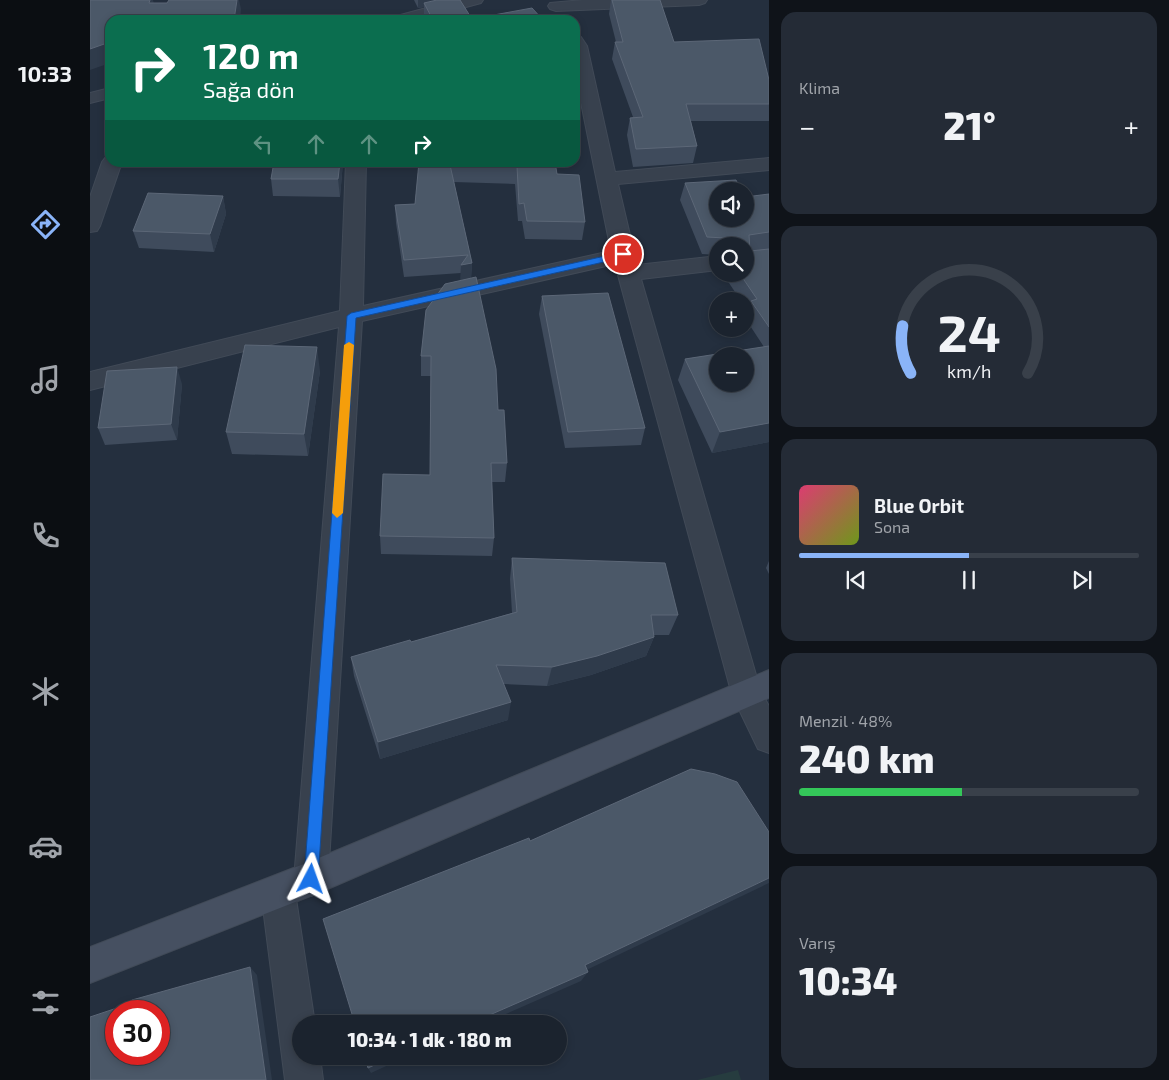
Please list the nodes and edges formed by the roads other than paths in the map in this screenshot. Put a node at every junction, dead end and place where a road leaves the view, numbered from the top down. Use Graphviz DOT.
graph roads {
  1 [pos="475,0"];
  2 [pos="700,0"];
  3 [pos="555,9"];
  4 [pos="418,15"];
  5 [pos="580,56"];
  6 [pos="105,94"];
  7 [pos="90,98"];
  8 [pos="769,164"];
  9 [pos="110,167"];
  10 [pos="356,167"];
  11 [pos="606,179"];
  12 [pos="90,226"];
  13 [pos="709,263"];
  14 [pos="626,264"];
  15 [pos="351,316"];
  16 [pos="90,381"];
  17 [pos="758,690"];
  18 [pos="769,738"];
  19 [pos="311,879"];
  20 [pos="278,892"];
  21 [pos="90,965"];
  22 [pos="304,1080"];
  1 -- 4 [label="street"];
  2 -- 3 [label="street"];
  5 -- 11 [label="street"];
  6 -- 7 [label="street"];
  8 -- 11 [label="street"];
  9 -- 12 [label="street"];
  10 -- 15 [label="street"];
  11 -- 14 [label="street"];
  13 -- 14 [label="street"];
  14 -- 15 [label="street"];
  14 -- 17 [label="street"];
  15 -- 16 [label="street"];
  15 -- 19 [label="street"];
  17 -- 18 [label="street"];
  17 -- 19 [label="street"];
  19 -- 20 [label="street"];
  20 -- 21 [label="street"];
  20 -- 22 [label="street"];
}
